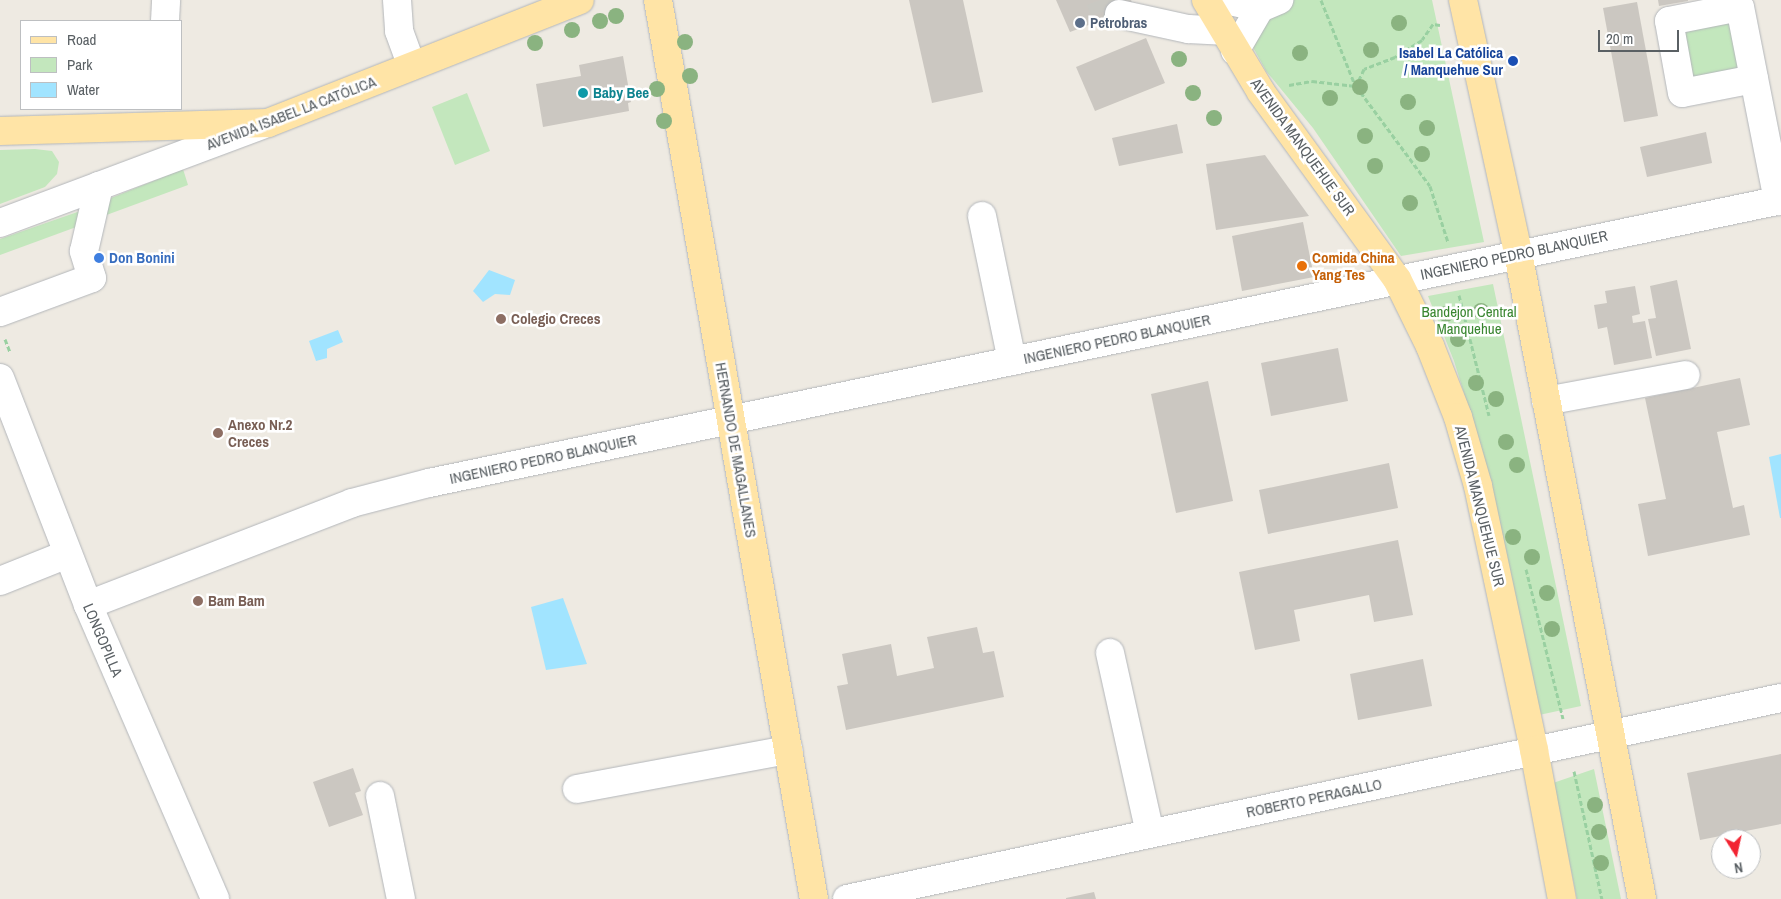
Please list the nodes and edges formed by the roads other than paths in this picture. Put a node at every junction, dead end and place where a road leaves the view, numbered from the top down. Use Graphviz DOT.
graph roads {
  1 [pos="166,0"];
  2 [pos="397,0"];
  3 [pos="580,0"];
  4 [pos="658,0"];
  5 [pos="1206,0"];
  6 [pos="1226,0"];
  7 [pos="1463,0"];
  8 [pos="1269,4"];
  9 [pos="1119,14"];
  10 [pos="165,20"];
  11 [pos="1229,41"];
  12 [pos="412,66"];
  13 [pos="1754,79"];
  14 [pos="163,117"];
  15 [pos="268,123"];
  16 [pos="0,131"];
  17 [pos="99,186"];
  18 [pos="1780,200"];
  19 [pos="982,216"];
  20 [pos="0,223"];
  21 [pos="1518,253"];
  22 [pos="1397,279"];
  23 [pos="0,312"];
  24 [pos="1012,361"];
  25 [pos="1686,375"];
  26 [pos="0,378"];
  27 [pos="1546,401"];
  28 [pos="731,421"];
  29 [pos="67,554"];
  30 [pos="0,581"];
  31 [pos="88,605"];
  32 [pos="1110,652"];
  33 [pos="1781,698"];
  34 [pos="1610,734"];
  35 [pos="788,750"];
  36 [pos="1534,750"];
  37 [pos="577,789"];
  38 [pos="380,796"];
  39 [pos="1150,833"];
  40 [pos="215,899"];
  41 [pos="401,899"];
  42 [pos="814,899"];
  43 [pos="847,899"];
  44 [pos="1562,899"];
  45 [pos="1642,899"];
  1 -- 10 [label="street"];
  2 -- 12 [label="street"];
  3 -- 12 [label="main road, AVENIDA ISABEL LA CATÓLICA"];
  4 -- 28 [label="main road, HERNANDO DE MAGALLANES"];
  5 -- 11 [label="main road, AVENIDA MANQUEHUE SUR"];
  6 -- 8 [label="street"];
  7 -- 21 [label="main road"];
  8 -- 11 [label="street"];
  9 -- 11 [label="street"];
  11 -- 22 [label="main road, AVENIDA MANQUEHUE SUR"];
  12 -- 15 [label="main road, AVENIDA ISABEL LA CATÓLICA"];
  13 -- 18 [label="street"];
  14 -- 15 [label="main road"];
  14 -- 16 [label="main road"];
  15 -- 17 [label="street, AVENIDA ISABEL LA CATÓLICA"];
  17 -- 20 [label="street, AVENIDA ISABEL LA CATÓLICA"];
  17 -- 23 [label="street"];
  18 -- 21 [label="street, INGENIERO PEDRO BLANQUIER"];
  19 -- 24 [label="street, INGENIERO PEDRO BLANQUIER"];
  21 -- 22 [label="street, INGENIERO PEDRO BLANQUIER"];
  21 -- 27 [label="main road"];
  22 -- 24 [label="street, INGENIERO PEDRO BLANQUIER"];
  22 -- 36 [label="main road, AVENIDA MANQUEHUE SUR"];
  24 -- 28 [label="street, INGENIERO PEDRO BLANQUIER"];
  25 -- 27 [label="street"];
  26 -- 29 [label="street, LONGOPILLA"];
  27 -- 34 [label="main road"];
  28 -- 31 [label="street, INGENIERO PEDRO BLANQUIER"];
  28 -- 35 [label="main road, HERNANDO DE MAGALLANES"];
  29 -- 30 [label="street"];
  29 -- 31 [label="street, LONGOPILLA"];
  31 -- 40 [label="street, LONGOPILLA"];
  32 -- 39 [label="street"];
  33 -- 34 [label="street, ROBERTO PERAGALLO"];
  34 -- 36 [label="street, ROBERTO PERAGALLO"];
  34 -- 45 [label="main road"];
  35 -- 37 [label="street"];
  35 -- 42 [label="main road, HERNANDO DE MAGALLANES"];
  36 -- 39 [label="street, ROBERTO PERAGALLO"];
  36 -- 44 [label="main road, AVENIDA MANQUEHUE SUR"];
  38 -- 41 [label="street"];
  39 -- 43 [label="street, ROBERTO PERAGALLO"];
}
